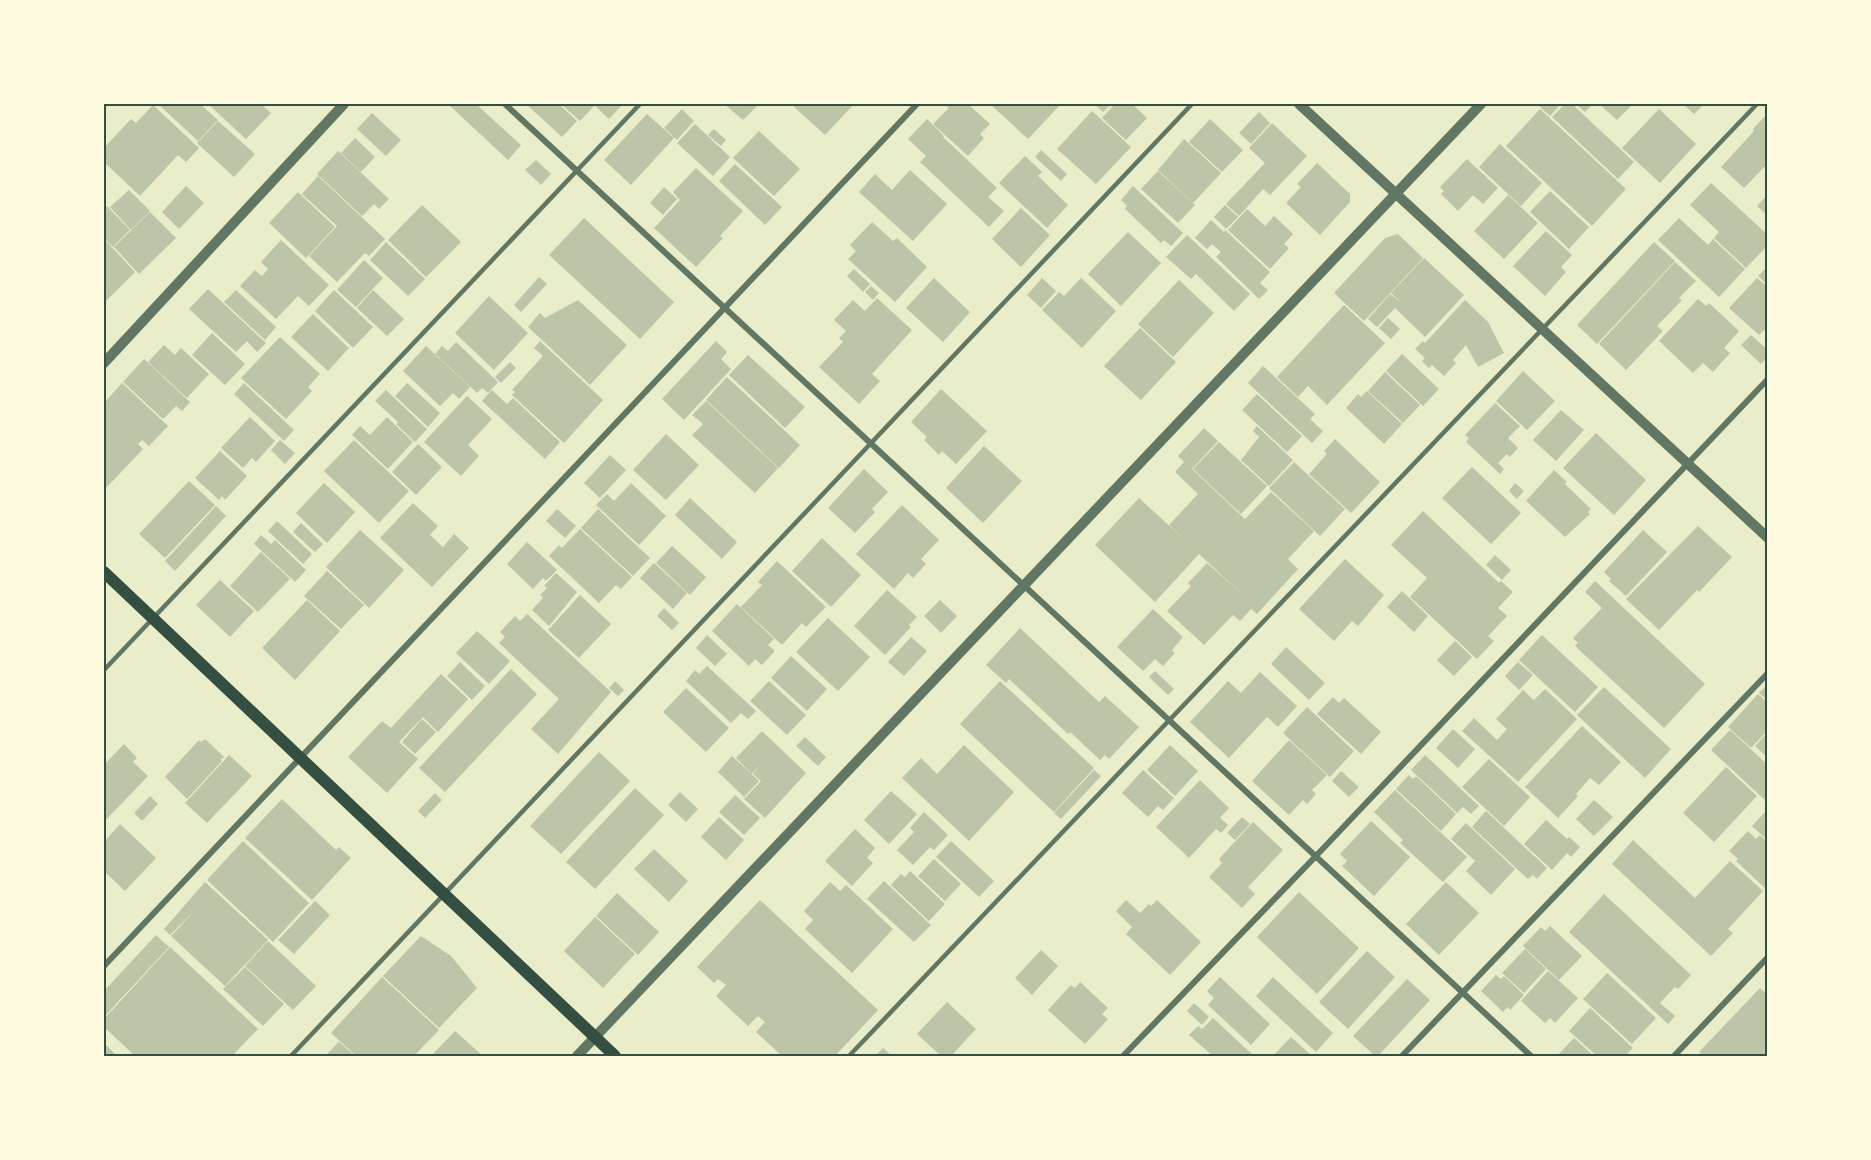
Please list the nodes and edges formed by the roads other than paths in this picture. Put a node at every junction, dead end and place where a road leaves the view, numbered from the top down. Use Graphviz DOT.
graph roads {
  1 [pos="344,104"];
  2 [pos="505,104"];
  3 [pos="640,104"];
  4 [pos="917,104"];
  5 [pos="1192,104"];
  6 [pos="1299,104"];
  7 [pos="1481,104"];
  8 [pos="1757,104"];
  9 [pos="576,170"];
  10 [pos="1396,194"];
  11 [pos="724,308"];
  12 [pos="1542,329"];
  13 [pos="104,363"];
  14 [pos="1767,379"];
  15 [pos="871,444"];
  16 [pos="1687,464"];
  17 [pos="1767,538"];
  18 [pos="104,572"];
  19 [pos="1023,586"];
  20 [pos="152,619"];
  21 [pos="104,670"];
  22 [pos="1767,673"];
  23 [pos="1169,721"];
  24 [pos="300,758"];
  25 [pos="1315,857"];
  26 [pos="444,896"];
  27 [pos="1767,957"];
  28 [pos="104,966"];
  29 [pos="1463,993"];
  30 [pos="595,1038"];
  31 [pos="291,1056"];
  32 [pos="577,1056"];
  33 [pos="615,1056"];
  34 [pos="849,1056"];
  35 [pos="1123,1056"];
  36 [pos="1402,1056"];
  37 [pos="1531,1056"];
  38 [pos="1674,1056"];
  1 -- 13 [label="street"];
  2 -- 9 [label="street"];
  3 -- 9 [label="lane"];
  4 -- 11 [label="street"];
  5 -- 15 [label="lane"];
  6 -- 10 [label="street"];
  7 -- 10 [label="street"];
  8 -- 12 [label="lane"];
  9 -- 11 [label="street"];
  9 -- 20 [label="lane"];
  10 -- 12 [label="street"];
  10 -- 19 [label="street"];
  11 -- 15 [label="street"];
  11 -- 24 [label="street"];
  12 -- 16 [label="street"];
  12 -- 23 [label="lane"];
  14 -- 16 [label="street"];
  15 -- 19 [label="street"];
  15 -- 26 [label="lane"];
  16 -- 17 [label="street"];
  16 -- 25 [label="street"];
  18 -- 20 [label="main road"];
  19 -- 23 [label="street"];
  19 -- 30 [label="street"];
  20 -- 21 [label="lane"];
  20 -- 24 [label="main road"];
  22 -- 29 [label="street"];
  23 -- 25 [label="street"];
  23 -- 34 [label="lane"];
  24 -- 26 [label="main road"];
  24 -- 28 [label="street"];
  25 -- 29 [label="street"];
  25 -- 35 [label="street"];
  26 -- 30 [label="main road"];
  26 -- 31 [label="lane"];
  27 -- 38 [label="street"];
  29 -- 36 [label="street"];
  29 -- 37 [label="street"];
  30 -- 32 [label="street"];
  30 -- 33 [label="main road"];
}
